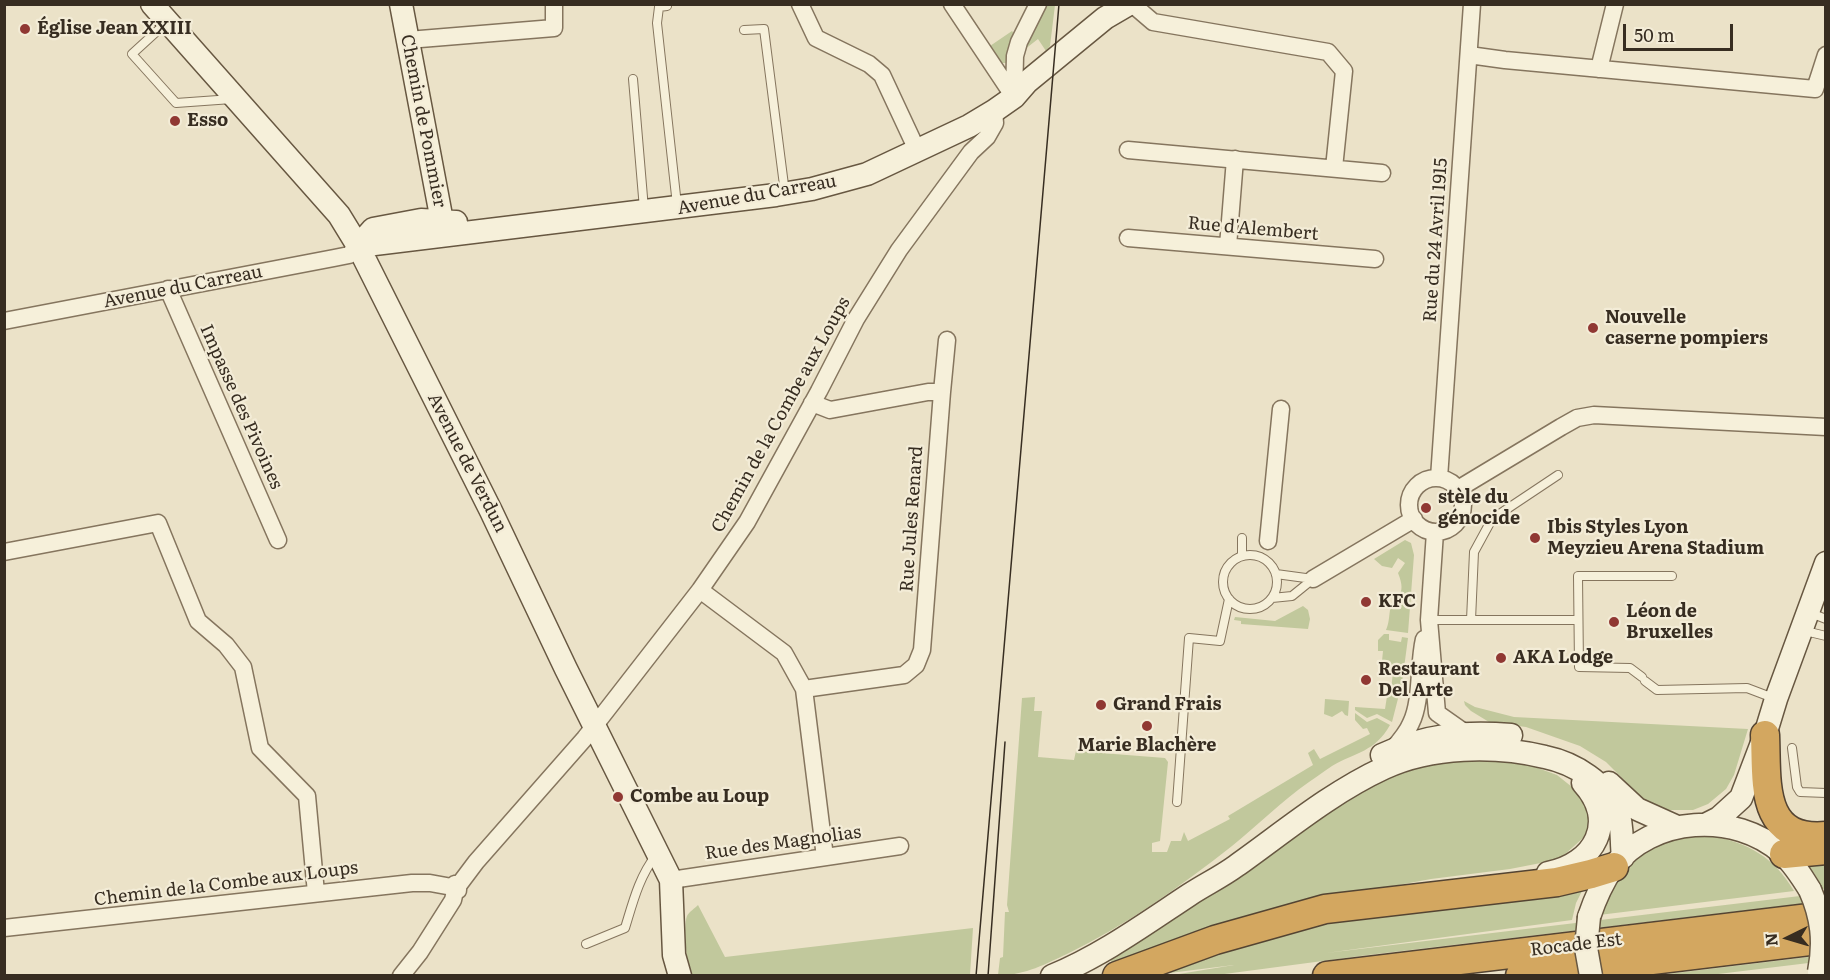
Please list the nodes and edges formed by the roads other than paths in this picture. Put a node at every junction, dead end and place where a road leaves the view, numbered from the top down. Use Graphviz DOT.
graph roads {
  1 [pos="152,4"];
  2 [pos="401,4"];
  3 [pos="554,4"];
  4 [pos="801,4"];
  5 [pos="952,4"];
  6 [pos="1038,4"];
  7 [pos="1130,4"];
  8 [pos="1472,4"];
  9 [pos="1615,4"];
  10 [pos="667,6"];
  11 [pos="167,22"];
  12 [pos="744,30"];
  13 [pos="408,40"];
  14 [pos="1468,55"];
  15 [pos="1826,55"];
  16 [pos="1599,69"];
  17 [pos="633,79"];
  18 [pos="1820,90"];
  19 [pos="1014,97"];
  20 [pos="236,99"];
  21 [pos="994,111"];
  22 [pos="969,126"];
  23 [pos="917,150"];
  24 [pos="1128,150"];
  25 [pos="971,152"];
  26 [pos="1235,159"];
  27 [pos="1334,168"];
  28 [pos="1382,173"];
  29 [pos="785,194"];
  30 [pos="677,208"];
  31 [pos="645,212"];
  32 [pos="447,228"];
  33 [pos="1128,238"];
  34 [pos="358,246"];
  35 [pos="1228,246"];
  36 [pos="1375,259"];
  37 [pos="168,290"];
  38 [pos="4,321"];
  39 [pos="947,340"];
  40 [pos="942,392"];
  41 [pos="812,403"];
  42 [pos="1281,409"];
  43 [pos="1826,427"];
  44 [pos="1558,475"];
  45 [pos="1439,478"];
  46 [pos="1458,489"];
  47 [pos="1414,519"];
  48 [pos="1435,532"];
  49 [pos="1242,538"];
  50 [pos="278,540"];
  51 [pos="1268,541"];
  52 [pos="4,552"];
  53 [pos="1242,556"];
  54 [pos="1826,563"];
  55 [pos="1276,574"];
  56 [pos="1672,576"];
  57 [pos="1313,579"];
  58 [pos="700,590"];
  59 [pos="1272,598"];
  60 [pos="1229,599"];
  61 [pos="1429,620"];
  62 [pos="1471,620"];
  63 [pos="1578,620"];
  64 [pos="1811,620"];
  65 [pos="1826,636"];
  66 [pos="804,689"];
  67 [pos="1776,699"];
  68 [pos="1437,713"];
  69 [pos="595,726"];
  70 [pos="1464,732"];
  71 [pos="1765,735"];
  72 [pos="1424,744"];
  73 [pos="1792,748"];
  74 [pos="1551,758"];
  75 [pos="1826,793"];
  76 [pos="1177,802"];
  77 [pos="1707,824"];
  78 [pos="1677,827"];
  79 [pos="1826,836"];
  80 [pos="900,846"];
  81 [pos="1826,850"];
  82 [pos="658,852"];
  83 [pos="1780,852"];
  84 [pos="825,857"];
  85 [pos="1618,862"];
  86 [pos="455,888"];
  87 [pos="672,888"];
  88 [pos="1502,888"];
  89 [pos="316,893"];
  90 [pos="1192,893"];
  91 [pos="1826,916"];
  92 [pos="4,928"];
  93 [pos="1826,939"];
  94 [pos="586,944"];
  95 [pos="1819,974"];
  96 [pos="401,975"];
  97 [pos="671,975"];
  98 [pos="680,975"];
  99 [pos="1052,975"];
  100 [pos="1117,975"];
  101 [pos="1327,975"];
  102 [pos="1520,975"];
  103 [pos="1591,975"];
  1 -- 11 [label="main road, Avenue de Verdun"];
  2 -- 13 [label="main road, Chemin de Pommier"];
  3 -- 13 [label="street"];
  4 -- 23 [label="street"];
  5 -- 19 [label="street"];
  6 -- 19 [label="street"];
  7 -- 19 [label="main road, Avenue du Carreau"];
  7 -- 27 [label="street"];
  8 -- 14 [label="street, Rue du 24 Avril 1915"];
  9 -- 16 [label="street"];
  10 -- 30 [label="lane"];
  11 -- 20 [label="main road, Avenue de Verdun"];
  11 -- 20 [label="lane"];
  12 -- 29 [label="lane"];
  13 -- 32 [label="main road, Chemin de Pommier"];
  14 -- 16 [label="street"];
  14 -- 45 [label="street, Rue du 24 Avril 1915"];
  15 -- 18 [label="street"];
  16 -- 18 [label="street"];
  17 -- 31 [label="lane"];
  19 -- 21 [label="main road, Avenue du Carreau"];
  20 -- 34 [label="main road, Avenue de Verdun"];
  21 -- 22 [label="main road, Avenue du Carreau"];
  21 -- 25 [label="street, Chemin de la Combe aux Loups"];
  22 -- 23 [label="main road, Avenue du Carreau"];
  22 -- 25 [label="street"];
  23 -- 29 [label="main road, Avenue du Carreau"];
  24 -- 26 [label="street"];
  25 -- 41 [label="street, Chemin de la Combe aux Loups"];
  26 -- 27 [label="street"];
  26 -- 35 [label="street"];
  27 -- 28 [label="street"];
  29 -- 30 [label="main road, Avenue du Carreau"];
  30 -- 31 [label="main road, Avenue du Carreau"];
  31 -- 32 [label="main road, Avenue du Carreau"];
  32 -- 34 [label="main road, Avenue du Carreau"];
  33 -- 35 [label="street, Rue d'Alembert"];
  34 -- 37 [label="street, Avenue du Carreau"];
  34 -- 69 [label="main road, Avenue de Verdun"];
  35 -- 36 [label="street, Rue d'Alembert"];
  37 -- 38 [label="street, Avenue du Carreau"];
  37 -- 50 [label="street, Impasse des Pivoines"];
  39 -- 40 [label="street, Rue Jules Renard"];
  40 -- 41 [label="street"];
  40 -- 66 [label="street, Rue Jules Renard"];
  41 -- 58 [label="street, Chemin de la Combe aux Loups"];
  42 -- 51 [label="street"];
  43 -- 46 [label="street"];
  44 -- 62 [label="lane"];
  45 -- 46 [label="street"];
  45 -- 47 [label="street"];
  46 -- 48 [label="street"];
  47 -- 48 [label="street"];
  47 -- 57 [label="street"];
  48 -- 61 [label="street"];
  49 -- 53 [label="lane"];
  52 -- 89 [label="street"];
  53 -- 55 [label="lane"];
  53 -- 60 [label="lane"];
  54 -- 64 [label="main road"];
  55 -- 57 [label="lane"];
  55 -- 59 [label="lane"];
  56 -- 63 [label="lane"];
  57 -- 59 [label="lane"];
  58 -- 66 [label="street"];
  58 -- 69 [label="street, Chemin de la Combe aux Loups"];
  59 -- 60 [label="lane"];
  60 -- 76 [label="lane"];
  61 -- 62 [label="lane"];
  61 -- 68 [label="street"];
  61 -- 72 [label="street"];
  62 -- 63 [label="lane"];
  63 -- 67 [label="lane"];
  64 -- 65 [label="lane"];
  64 -- 67 [label="main road"];
  66 -- 84 [label="street"];
  67 -- 71 [label="main road"];
  68 -- 70 [label="street"];
  68 -- 72 [label="street"];
  69 -- 82 [label="main road, Avenue de Verdun"];
  69 -- 86 [label="street, Chemin de la Combe aux Loups"];
  70 -- 72 [label="main road"];
  70 -- 78 [label="main road"];
  71 -- 77 [label="main road"];
  71 -- 79 [label="highway"];
  71 -- 83 [label="main road"];
  72 -- 74 [label="main road"];
  72 -- 90 [label="main road"];
  72 -- 90 [label="main road"];
  73 -- 75 [label="lane"];
  74 -- 85 [label="main road"];
  74 -- 88 [label="main road"];
  77 -- 78 [label="main road"];
  77 -- 83 [label="main road"];
  78 -- 85 [label="main road"];
  80 -- 84 [label="street, Rue des Magnolias"];
  81 -- 83 [label="highway"];
  82 -- 87 [label="main road, Avenue de Verdun"];
  82 -- 94 [label="lane"];
  83 -- 95 [label="main road, bridge"];
  84 -- 87 [label="street, Rue des Magnolias"];
  85 -- 88 [label="highway"];
  85 -- 103 [label="main road, bridge"];
  86 -- 89 [label="street, Chemin de la Combe aux Loups"];
  86 -- 96 [label="street"];
  87 -- 97 [label="main road"];
  87 -- 98 [label="main road, Avenue de Verdun"];
  88 -- 100 [label="highway"];
  89 -- 92 [label="street, Chemin de la Combe aux Loups"];
  90 -- 99 [label="main road"];
  91 -- 101 [label="highway, Rocade Est"];
  93 -- 102 [label="highway, Rocade Est"];
}
